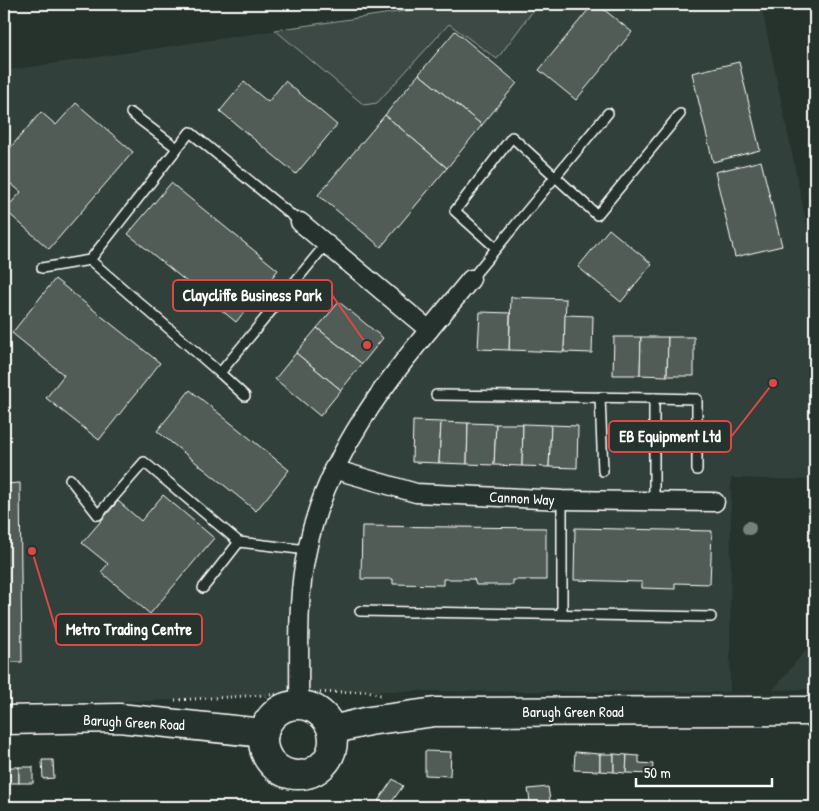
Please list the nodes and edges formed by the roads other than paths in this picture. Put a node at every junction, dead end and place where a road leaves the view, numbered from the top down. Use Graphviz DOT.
graph roads {
  1 [pos="131,113"];
  2 [pos="608,113"];
  3 [pos="680,114"];
  4 [pos="177,148"];
  5 [pos="556,177"];
  6 [pos="300,222"];
  7 [pos="326,244"];
  8 [pos="496,248"];
  9 [pos="90,260"];
  10 [pos="42,268"];
  11 [pos="471,279"];
  12 [pos="430,330"];
  13 [pos="220,373"];
  14 [pos="436,395"];
  15 [pos="246,396"];
  16 [pos="600,397"];
  17 [pos="654,398"];
  18 [pos="333,469"];
  19 [pos="697,470"];
  20 [pos="602,471"];
  21 [pos="70,478"];
  22 [pos="562,500"];
  23 [pos="654,501"];
  24 [pos="715,502"];
  25 [pos="239,542"];
  26 [pos="307,550"];
  27 [pos="203,588"];
  28 [pos="360,611"];
  29 [pos="562,614"];
  30 [pos="711,617"];
  31 [pos="299,699"];
  32 [pos="815,711"];
  33 [pos="4,720"];
  34 [pos="332,730"];
  35 [pos="264,733"];
  1 -- 4 [label="lane"];
  2 -- 5 [label="lane"];
  3 -- 5 [label="lane"];
  4 -- 6 [label="lane"];
  4 -- 9 [label="lane"];
  5 -- 8 [label="lane"];
  5 -- 8 [label="lane"];
  6 -- 7 [label="street"];
  7 -- 12 [label="street"];
  7 -- 13 [label="lane"];
  8 -- 11 [label="lane"];
  9 -- 10 [label="lane"];
  9 -- 13 [label="lane"];
  11 -- 12 [label="street"];
  12 -- 18 [label="street"];
  13 -- 15 [label="lane"];
  14 -- 16 [label="lane"];
  16 -- 17 [label="lane"];
  16 -- 20 [label="lane"];
  17 -- 19 [label="lane"];
  17 -- 23 [label="lane"];
  18 -- 22 [label="street, Cannon Way"];
  18 -- 26 [label="street"];
  21 -- 25 [label="lane"];
  22 -- 23 [label="street, Cannon Way"];
  22 -- 29 [label="lane"];
  23 -- 24 [label="street, Cannon Way"];
  25 -- 26 [label="lane"];
  25 -- 27 [label="lane"];
  26 -- 31 [label="street"];
  28 -- 29 [label="lane"];
  29 -- 30 [label="lane"];
  31 -- 34 [label="main road"];
  31 -- 35 [label="main road"];
  32 -- 34 [label="main road, Barugh Green Road"];
  33 -- 35 [label="main road, Barugh Green Road"];
  34 -- 35 [label="main road"];
}
